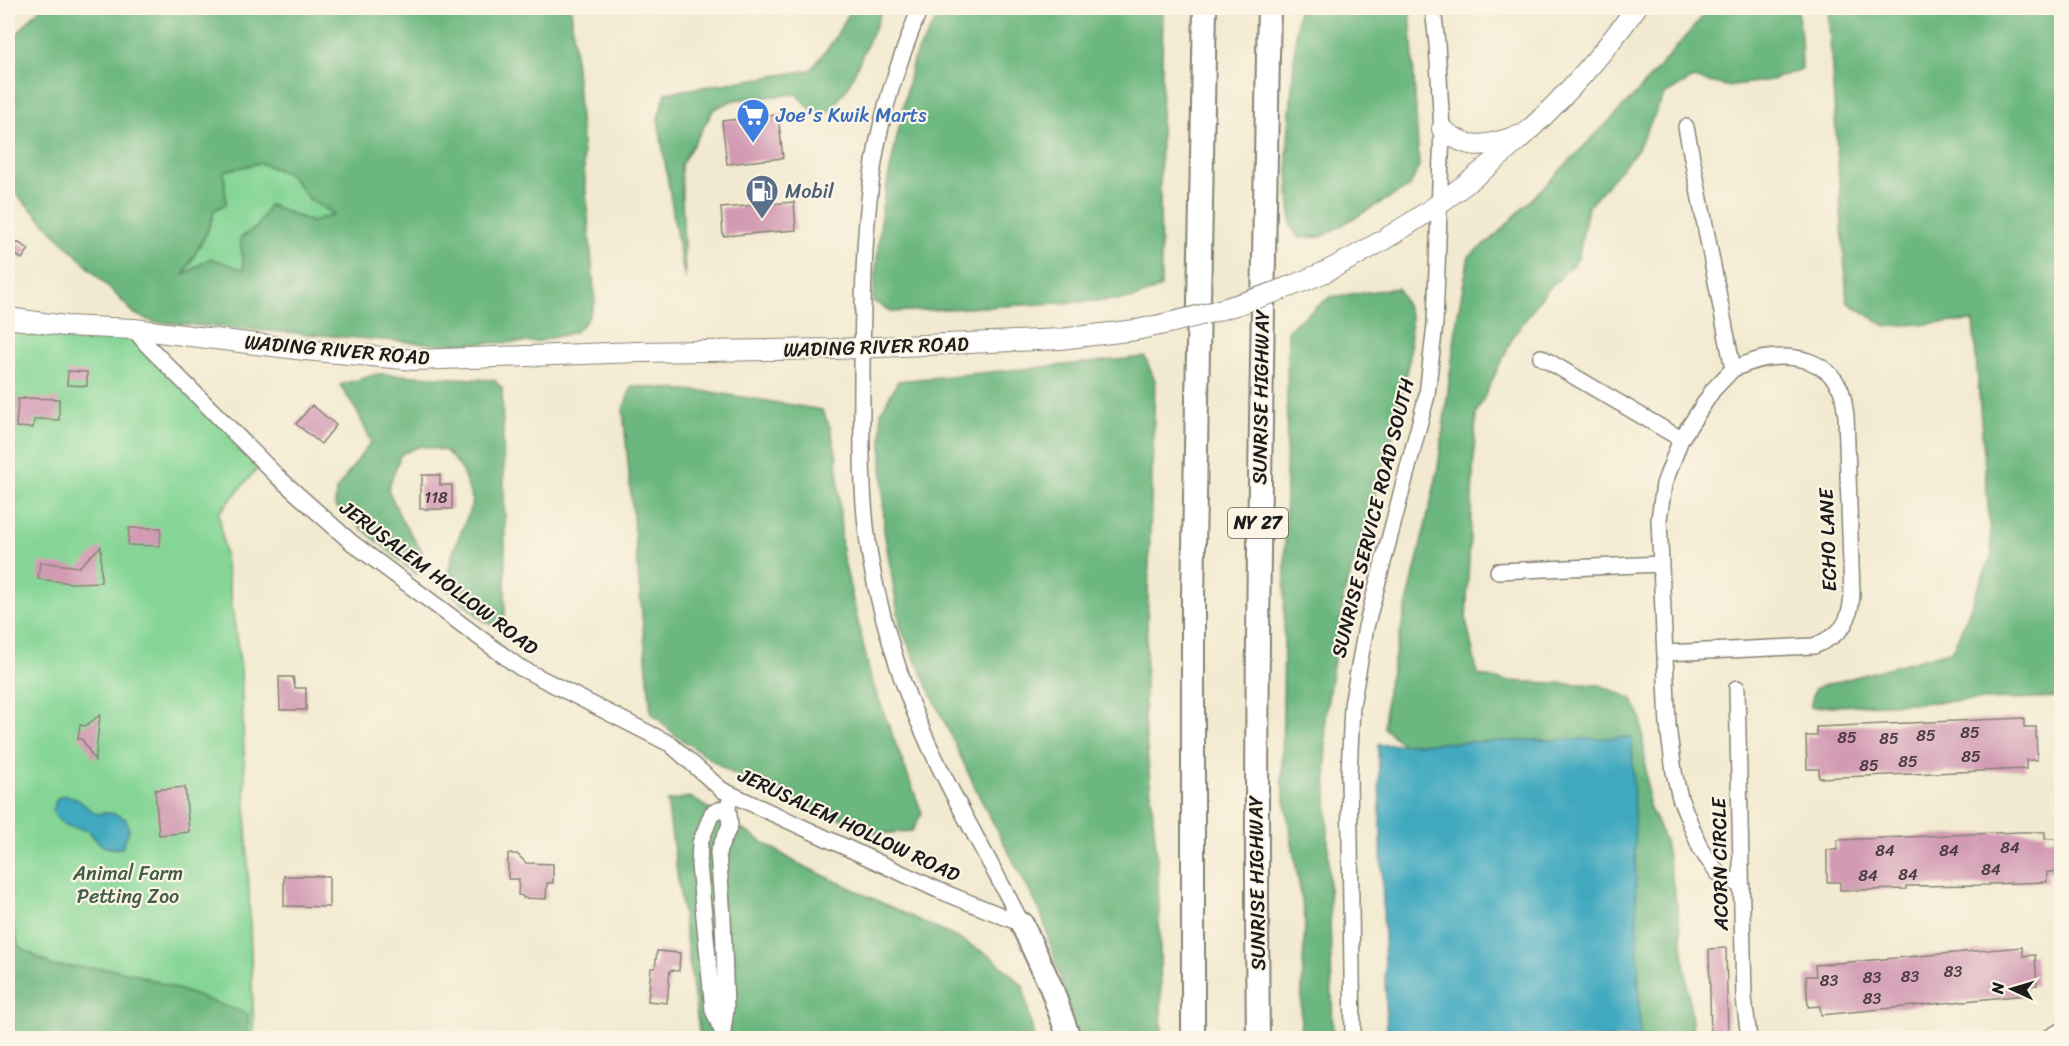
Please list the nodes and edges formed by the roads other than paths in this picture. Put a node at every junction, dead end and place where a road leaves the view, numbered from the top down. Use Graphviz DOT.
graph roads {
  1 [pos="920,8"];
  2 [pos="1205,8"];
  3 [pos="1269,8"];
  4 [pos="1433,8"];
  5 [pos="1636,8"];
  6 [pos="1686,127"];
  7 [pos="1442,129"];
  8 [pos="1527,133"];
  9 [pos="1441,202"];
  10 [pos="8,318"];
  11 [pos="134,329"];
  12 [pos="862,348"];
  13 [pos="1541,357"];
  14 [pos="1732,369"];
  15 [pos="1681,439"];
  16 [pos="1661,564"];
  17 [pos="1498,571"];
  18 [pos="1665,652"];
  19 [pos="1737,688"];
  20 [pos="730,800"];
  21 [pos="1742,887"];
  22 [pos="723,917"];
  23 [pos="704,918"];
  24 [pos="1022,924"];
  25 [pos="2061,1030"];
  26 [pos="722,1035"];
  27 [pos="1069,1038"];
  28 [pos="1193,1038"];
  29 [pos="1258,1038"];
  30 [pos="1353,1038"];
  31 [pos="1749,1038"];
  32 [pos="2048,1038"];
  1 -- 12 [label="street"];
  2 -- 28 [label="highway"];
  3 -- 29 [label="highway, SUNRISE HIGHWAY / NY 27"];
  4 -- 7 [label="street, SUNRISE SERVICE ROAD SOUTH"];
  5 -- 8 [label="main road, WADING RIVER ROAD"];
  6 -- 14 [label="street"];
  7 -- 8 [label="main road"];
  7 -- 9 [label="street, SUNRISE SERVICE ROAD SOUTH"];
  8 -- 9 [label="main road, WADING RIVER ROAD"];
  9 -- 12 [label="main road, WADING RIVER ROAD, bridge"];
  9 -- 30 [label="street, SUNRISE SERVICE ROAD SOUTH"];
  10 -- 11 [label="main road, WADING RIVER ROAD"];
  11 -- 12 [label="main road, WADING RIVER ROAD"];
  11 -- 20 [label="street, JERUSALEM HOLLOW ROAD"];
  12 -- 24 [label="street"];
  13 -- 15 [label="street"];
  14 -- 15 [label="street"];
  14 -- 18 [label="street, ECHO LANE"];
  15 -- 16 [label="street"];
  16 -- 17 [label="street"];
  16 -- 18 [label="street"];
  18 -- 21 [label="street"];
  19 -- 21 [label="street, ACORN CIRCLE"];
  20 -- 22 [label="street"];
  20 -- 23 [label="street"];
  20 -- 24 [label="street, JERUSALEM HOLLOW ROAD"];
  21 -- 31 [label="street, ACORN CIRCLE"];
  22 -- 23 [label="street"];
  22 -- 26 [label="street"];
  23 -- 26 [label="street"];
  24 -- 27 [label="highway"];
  25 -- 32 [label="street"];
}
